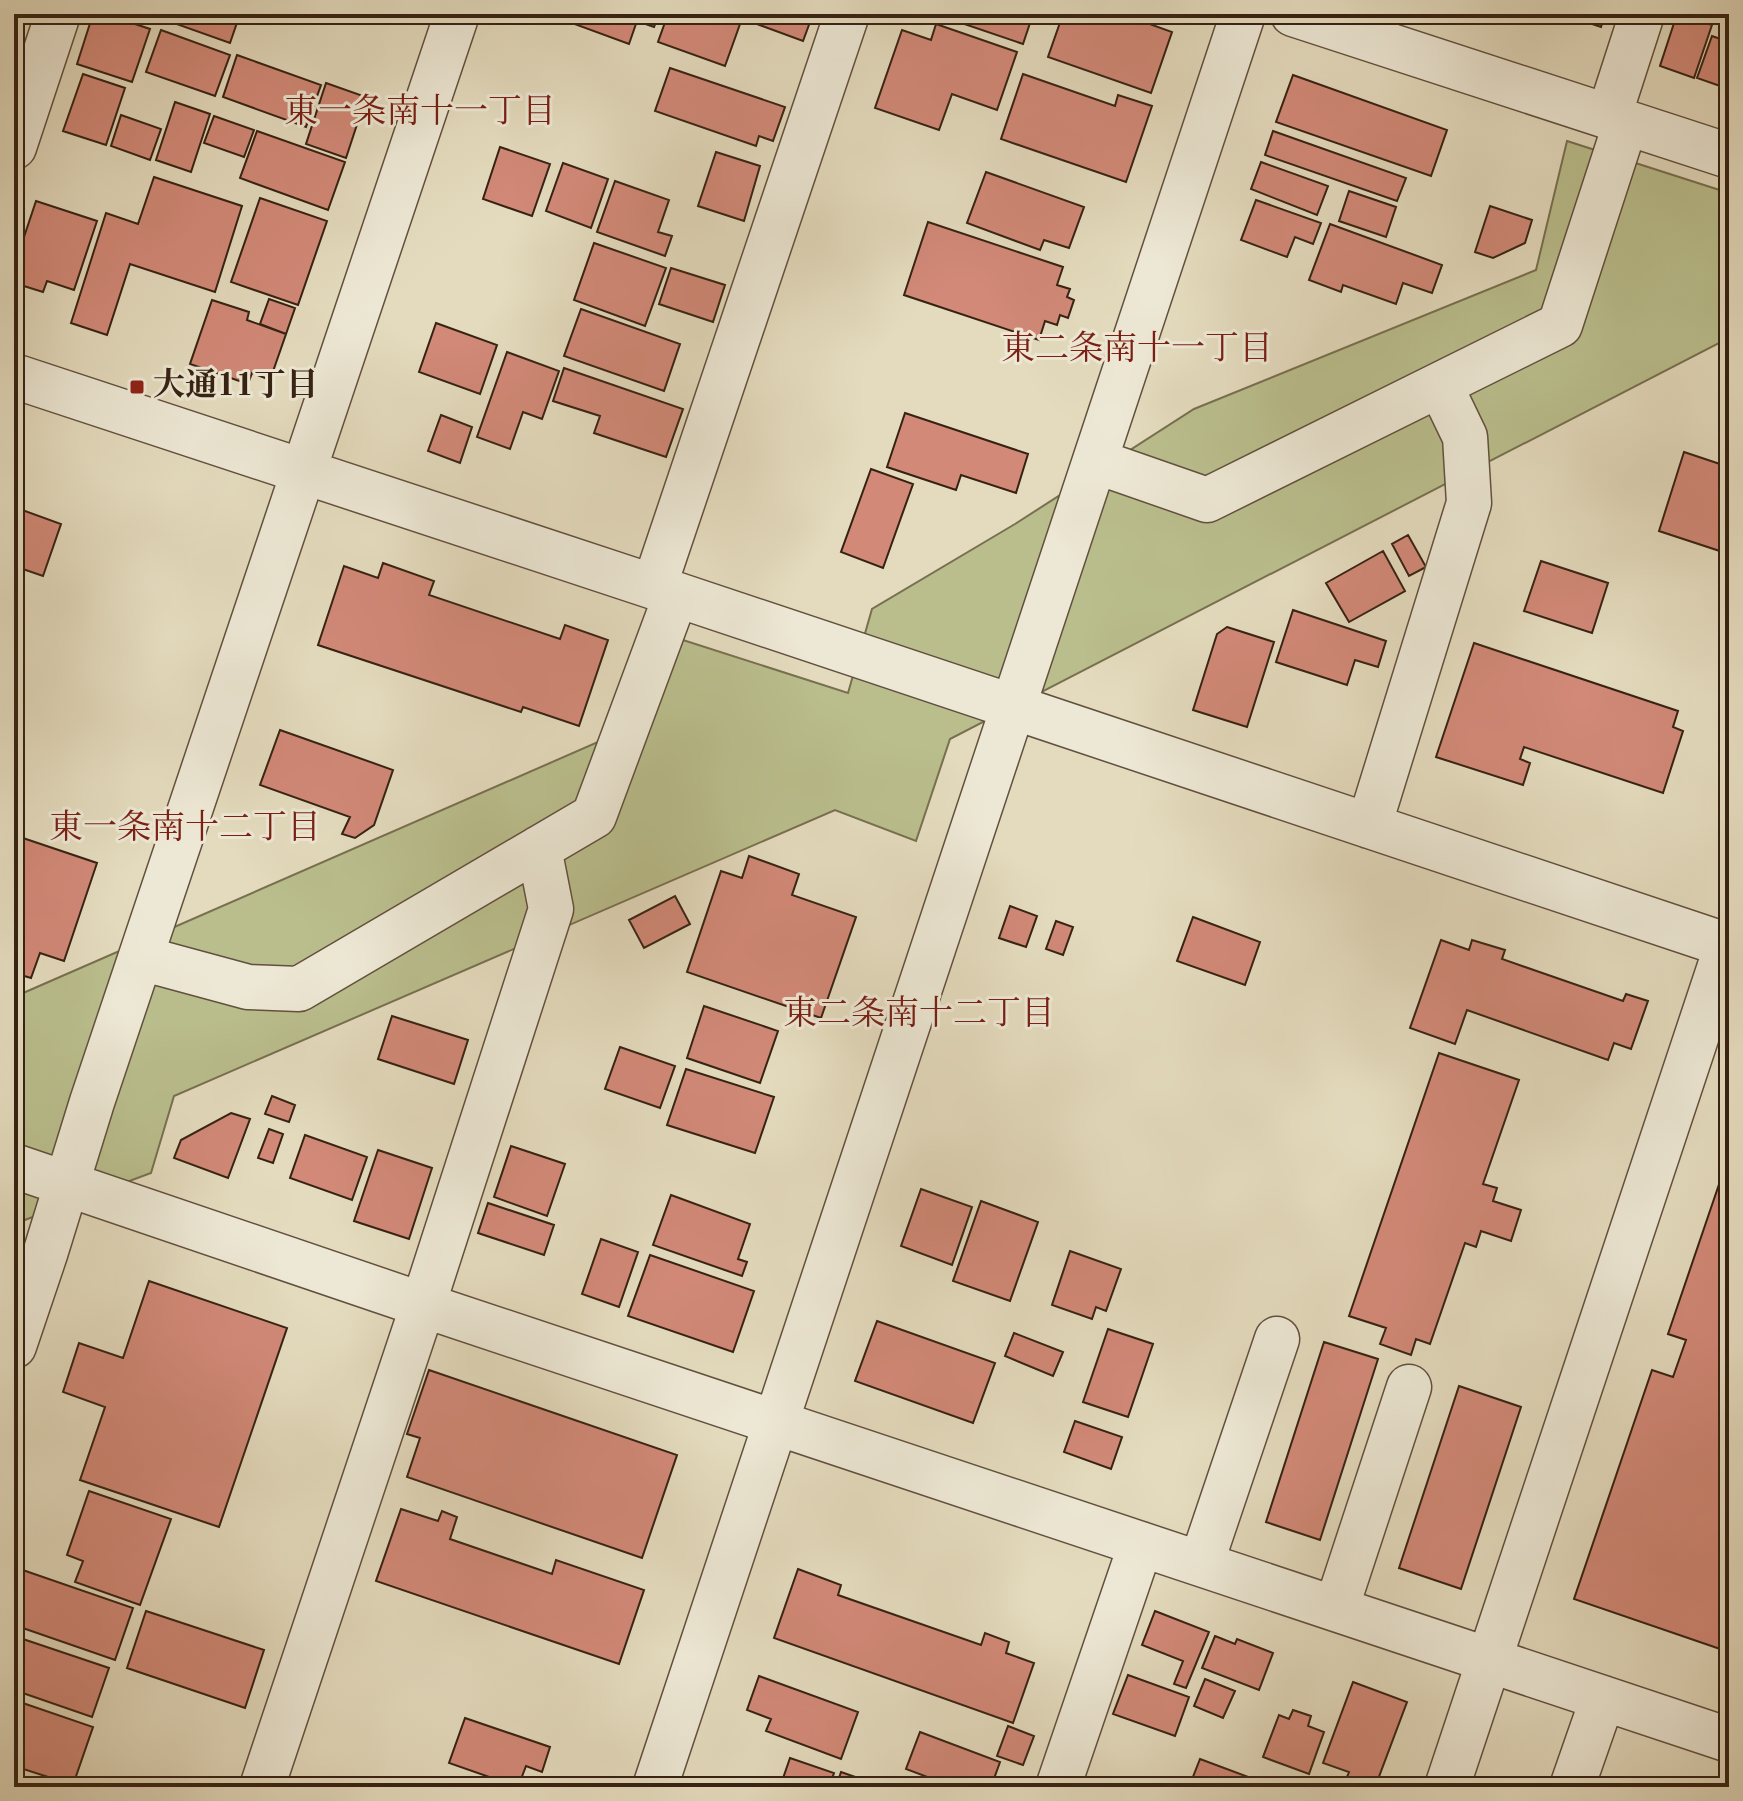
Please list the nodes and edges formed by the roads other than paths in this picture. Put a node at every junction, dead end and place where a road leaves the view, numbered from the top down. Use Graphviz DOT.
graph roads {
  1 [pos="58,14"];
  2 [pos="457,14"];
  3 [pos="847,14"];
  4 [pos="1243,14"];
  5 [pos="1293,14"];
  6 [pos="1642,14"];
  7 [pos="1617,119"];
  8 [pos="14,147"];
  9 [pos="1729,156"];
  10 [pos="14,376"];
  11 [pos="1440,385"];
  12 [pos="1095,461"];
  13 [pos="302,472"];
  14 [pos="665,591"];
  15 [pos="1011,708"];
  16 [pos="1369,826"];
  17 [pos="539,848"];
  18 [pos="1728,944"];
  19 [pos="141,958"];
  20 [pos="14,1166"];
  21 [pos="66,1185"];
  22 [pos="423,1305"];
  23 [pos="1277,1339"];
  24 [pos="14,1346"];
  25 [pos="1409,1387"];
  26 [pos="776,1422"];
  27 [pos="1141,1544"];
  28 [pos="1201,1564"];
  29 [pos="1336,1609"];
  30 [pos="1490,1660"];
  31 [pos="1603,1698"];
  32 [pos="1729,1740"];
  33 [pos="262,1787"];
  34 [pos="655,1787"];
  35 [pos="1058,1787"];
  36 [pos="1447,1787"];
  37 [pos="1572,1787"];
  1 -- 8 [label="street"];
  2 -- 13 [label="street"];
  3 -- 14 [label="street"];
  4 -- 12 [label="street"];
  5 -- 7 [label="street"];
  6 -- 7 [label="street"];
  7 -- 9 [label="street"];
  7 -- 11 [label="street"];
  10 -- 13 [label="street"];
  11 -- 12 [label="street"];
  11 -- 16 [label="street"];
  12 -- 15 [label="street"];
  13 -- 14 [label="street"];
  13 -- 19 [label="street"];
  14 -- 15 [label="street"];
  14 -- 17 [label="street"];
  15 -- 16 [label="street"];
  15 -- 26 [label="street"];
  16 -- 18 [label="street"];
  17 -- 19 [label="street"];
  17 -- 22 [label="street"];
  18 -- 30 [label="street"];
  19 -- 21 [label="street"];
  20 -- 21 [label="street"];
  21 -- 22 [label="street"];
  21 -- 24 [label="street"];
  22 -- 26 [label="street"];
  22 -- 33 [label="street"];
  23 -- 28 [label="street"];
  25 -- 29 [label="street"];
  26 -- 27 [label="street"];
  26 -- 34 [label="street"];
  27 -- 28 [label="street"];
  27 -- 35 [label="street"];
  28 -- 29 [label="street"];
  29 -- 30 [label="street"];
  30 -- 31 [label="street"];
  30 -- 36 [label="street"];
  31 -- 32 [label="street"];
  31 -- 37 [label="street"];
}
